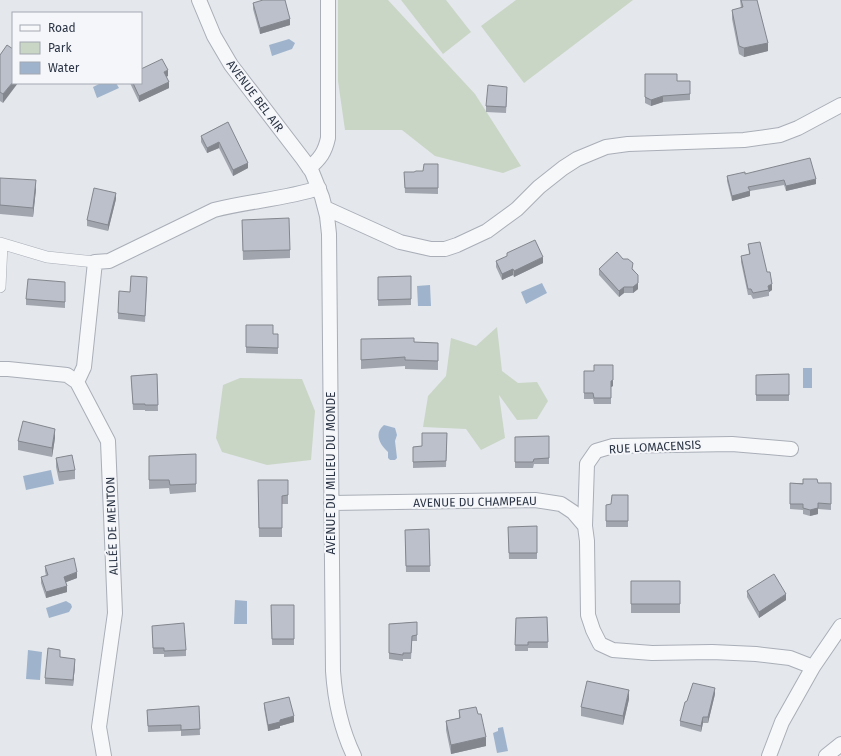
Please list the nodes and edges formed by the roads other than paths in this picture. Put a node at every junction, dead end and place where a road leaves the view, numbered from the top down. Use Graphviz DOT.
graph roads {
  1 [pos="199,0"];
  2 [pos="328,0"];
  3 [pos="841,105"];
  4 [pos="309,168"];
  5 [pos="319,188"];
  6 [pos="325,208"];
  7 [pos="1,244"];
  8 [pos="95,262"];
  9 [pos="0,287"];
  10 [pos="0,370"];
  11 [pos="77,382"];
  12 [pos="791,448"];
  13 [pos="331,503"];
  14 [pos="585,526"];
  15 [pos="841,626"];
  16 [pos="813,667"];
  17 [pos="841,744"];
  18 [pos="104,756"];
  19 [pos="354,756"];
  20 [pos="769,756"];
  21 [pos="826,756"];
  1 -- 4 [label="street, AVENUE BEL AIR"];
  2 -- 4 [label="street"];
  3 -- 6 [label="street"];
  4 -- 5 [label="street, AVENUE BEL AIR"];
  5 -- 6 [label="street, AVENUE DU MILIEU DU MONDE"];
  5 -- 8 [label="street"];
  6 -- 13 [label="street, AVENUE DU MILIEU DU MONDE"];
  7 -- 8 [label="street"];
  7 -- 9 [label="street"];
  8 -- 11 [label="street"];
  10 -- 11 [label="street"];
  11 -- 18 [label="street, ALLÉE DE MENTON"];
  12 -- 14 [label="street, RUE LOMACENSIS"];
  13 -- 14 [label="street, AVENUE DU CHAMPEAU"];
  13 -- 19 [label="street, AVENUE DU MILIEU DU MONDE"];
  14 -- 16 [label="street"];
  15 -- 16 [label="street"];
  16 -- 20 [label="street"];
  17 -- 21 [label="street"];
}
